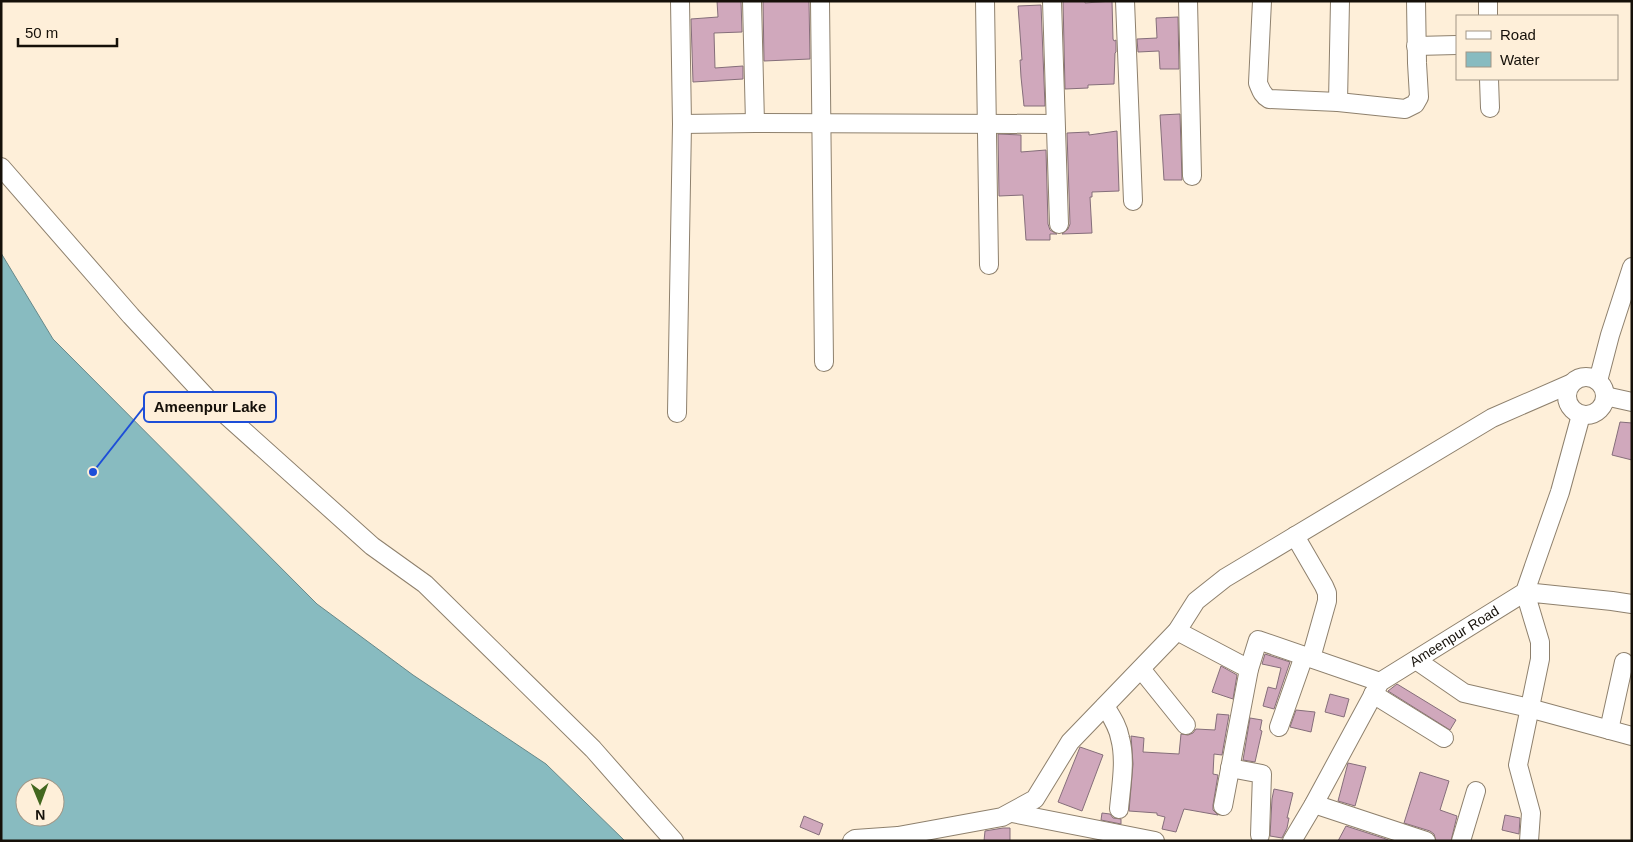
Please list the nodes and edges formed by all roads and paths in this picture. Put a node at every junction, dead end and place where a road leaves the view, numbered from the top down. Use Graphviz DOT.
graph roads {
  1 [pos="680,1"];
  2 [pos="752,1"];
  3 [pos="820,1"];
  4 [pos="985,1"];
  5 [pos="1052,1"];
  6 [pos="1125,1"];
  7 [pos="1188,1"];
  8 [pos="1262,1"];
  9 [pos="1340,1"];
  10 [pos="1416,1"];
  11 [pos="1488,1"];
  12 [pos="1488,15"];
  13 [pos="1456,45"];
  14 [pos="1416,46"];
  15 [pos="1489,80"];
  16 [pos="1338,102"];
  17 [pos="1490,108"];
  18 [pos="755,123"];
  19 [pos="820,123"];
  20 [pos="682,124"];
  21 [pos="986,124"];
  22 [pos="1055,124"];
  23 [pos="1,166"];
  24 [pos="1192,176"];
  25 [pos="1133,201"];
  26 [pos="1059,224"];
  27 [pos="990,265"];
  28 [pos="1632,267"];
  29 [pos="1610,335"];
  30 [pos="824,362"];
  31 [pos="1575,381"];
  32 [pos="1602,388"];
  33 [pos="1632,402"];
  34 [pos="677,413"];
  35 [pos="1580,414"];
  36 [pos="1295,536"];
  37 [pos="1526,592"];
  38 [pos="1632,604"];
  39 [pos="1177,631"];
  40 [pos="1307,657"];
  41 [pos="1416,660"];
  42 [pos="1624,662"];
  43 [pos="1141,668"];
  44 [pos="1249,669"];
  45 [pos="1376,688"];
  46 [pos="1105,706"];
  47 [pos="1529,708"];
  48 [pos="1186,725"];
  49 [pos="1280,727"];
  50 [pos="1610,730"];
  51 [pos="1632,736"];
  52 [pos="1444,738"];
  53 [pos="1230,768"];
  54 [pos="1476,791"];
  55 [pos="1314,804"];
  56 [pos="1223,806"];
  57 [pos="1119,809"];
  58 [pos="1012,812"];
  59 [pos="1260,835"];
  60 [pos="674,841"];
  61 [pos="852,841"];
  62 [pos="1156,841"];
  63 [pos="1292,841"];
  64 [pos="1426,841"];
  65 [pos="1461,841"];
  66 [pos="1528,841"];
  1 -- 20 [label="street"];
  2 -- 18 [label="street"];
  3 -- 19 [label="street"];
  4 -- 21 [label="street"];
  5 -- 22 [label="street"];
  6 -- 25 [label="street"];
  7 -- 24 [label="street"];
  8 -- 16 [label="street"];
  9 -- 16 [label="street"];
  10 -- 14 [label="street"];
  11 -- 12 [label="street"];
  13 -- 14 [label="street"];
  14 -- 16 [label="street"];
  15 -- 17 [label="street"];
  18 -- 19 [label="street"];
  18 -- 20 [label="street"];
  19 -- 21 [label="street"];
  19 -- 30 [label="street"];
  20 -- 34 [label="street"];
  21 -- 22 [label="street"];
  21 -- 27 [label="street"];
  22 -- 26 [label="street"];
  23 -- 60 [label="street"];
  28 -- 29 [label="street"];
  29 -- 31 [label="street"];
  29 -- 32 [label="street"];
  31 -- 32 [label="street"];
  31 -- 35 [label="street"];
  31 -- 36 [label="street"];
  32 -- 33 [label="street"];
  32 -- 35 [label="street"];
  35 -- 37 [label="street"];
  36 -- 39 [label="street"];
  36 -- 40 [label="street"];
  37 -- 38 [label="street"];
  37 -- 41 [label="street, Ameenpur Road"];
  37 -- 47 [label="street"];
  39 -- 43 [label="street"];
  39 -- 44 [label="street"];
  40 -- 44 [label="street"];
  40 -- 45 [label="street"];
  40 -- 49 [label="street"];
  41 -- 45 [label="street, Ameenpur Road"];
  41 -- 47 [label="street"];
  42 -- 50 [label="street"];
  43 -- 46 [label="street"];
  43 -- 48 [label="street"];
  44 -- 53 [label="street"];
  45 -- 52 [label="street"];
  45 -- 55 [label="street"];
  46 -- 57 [label="street"];
  46 -- 58 [label="street"];
  47 -- 50 [label="street"];
  47 -- 66 [label="street"];
  50 -- 51 [label="street"];
  53 -- 56 [label="street"];
  53 -- 59 [label="street"];
  54 -- 65 [label="street"];
  55 -- 63 [label="street"];
  55 -- 64 [label="street"];
  58 -- 61 [label="street"];
  58 -- 62 [label="street"];
}
